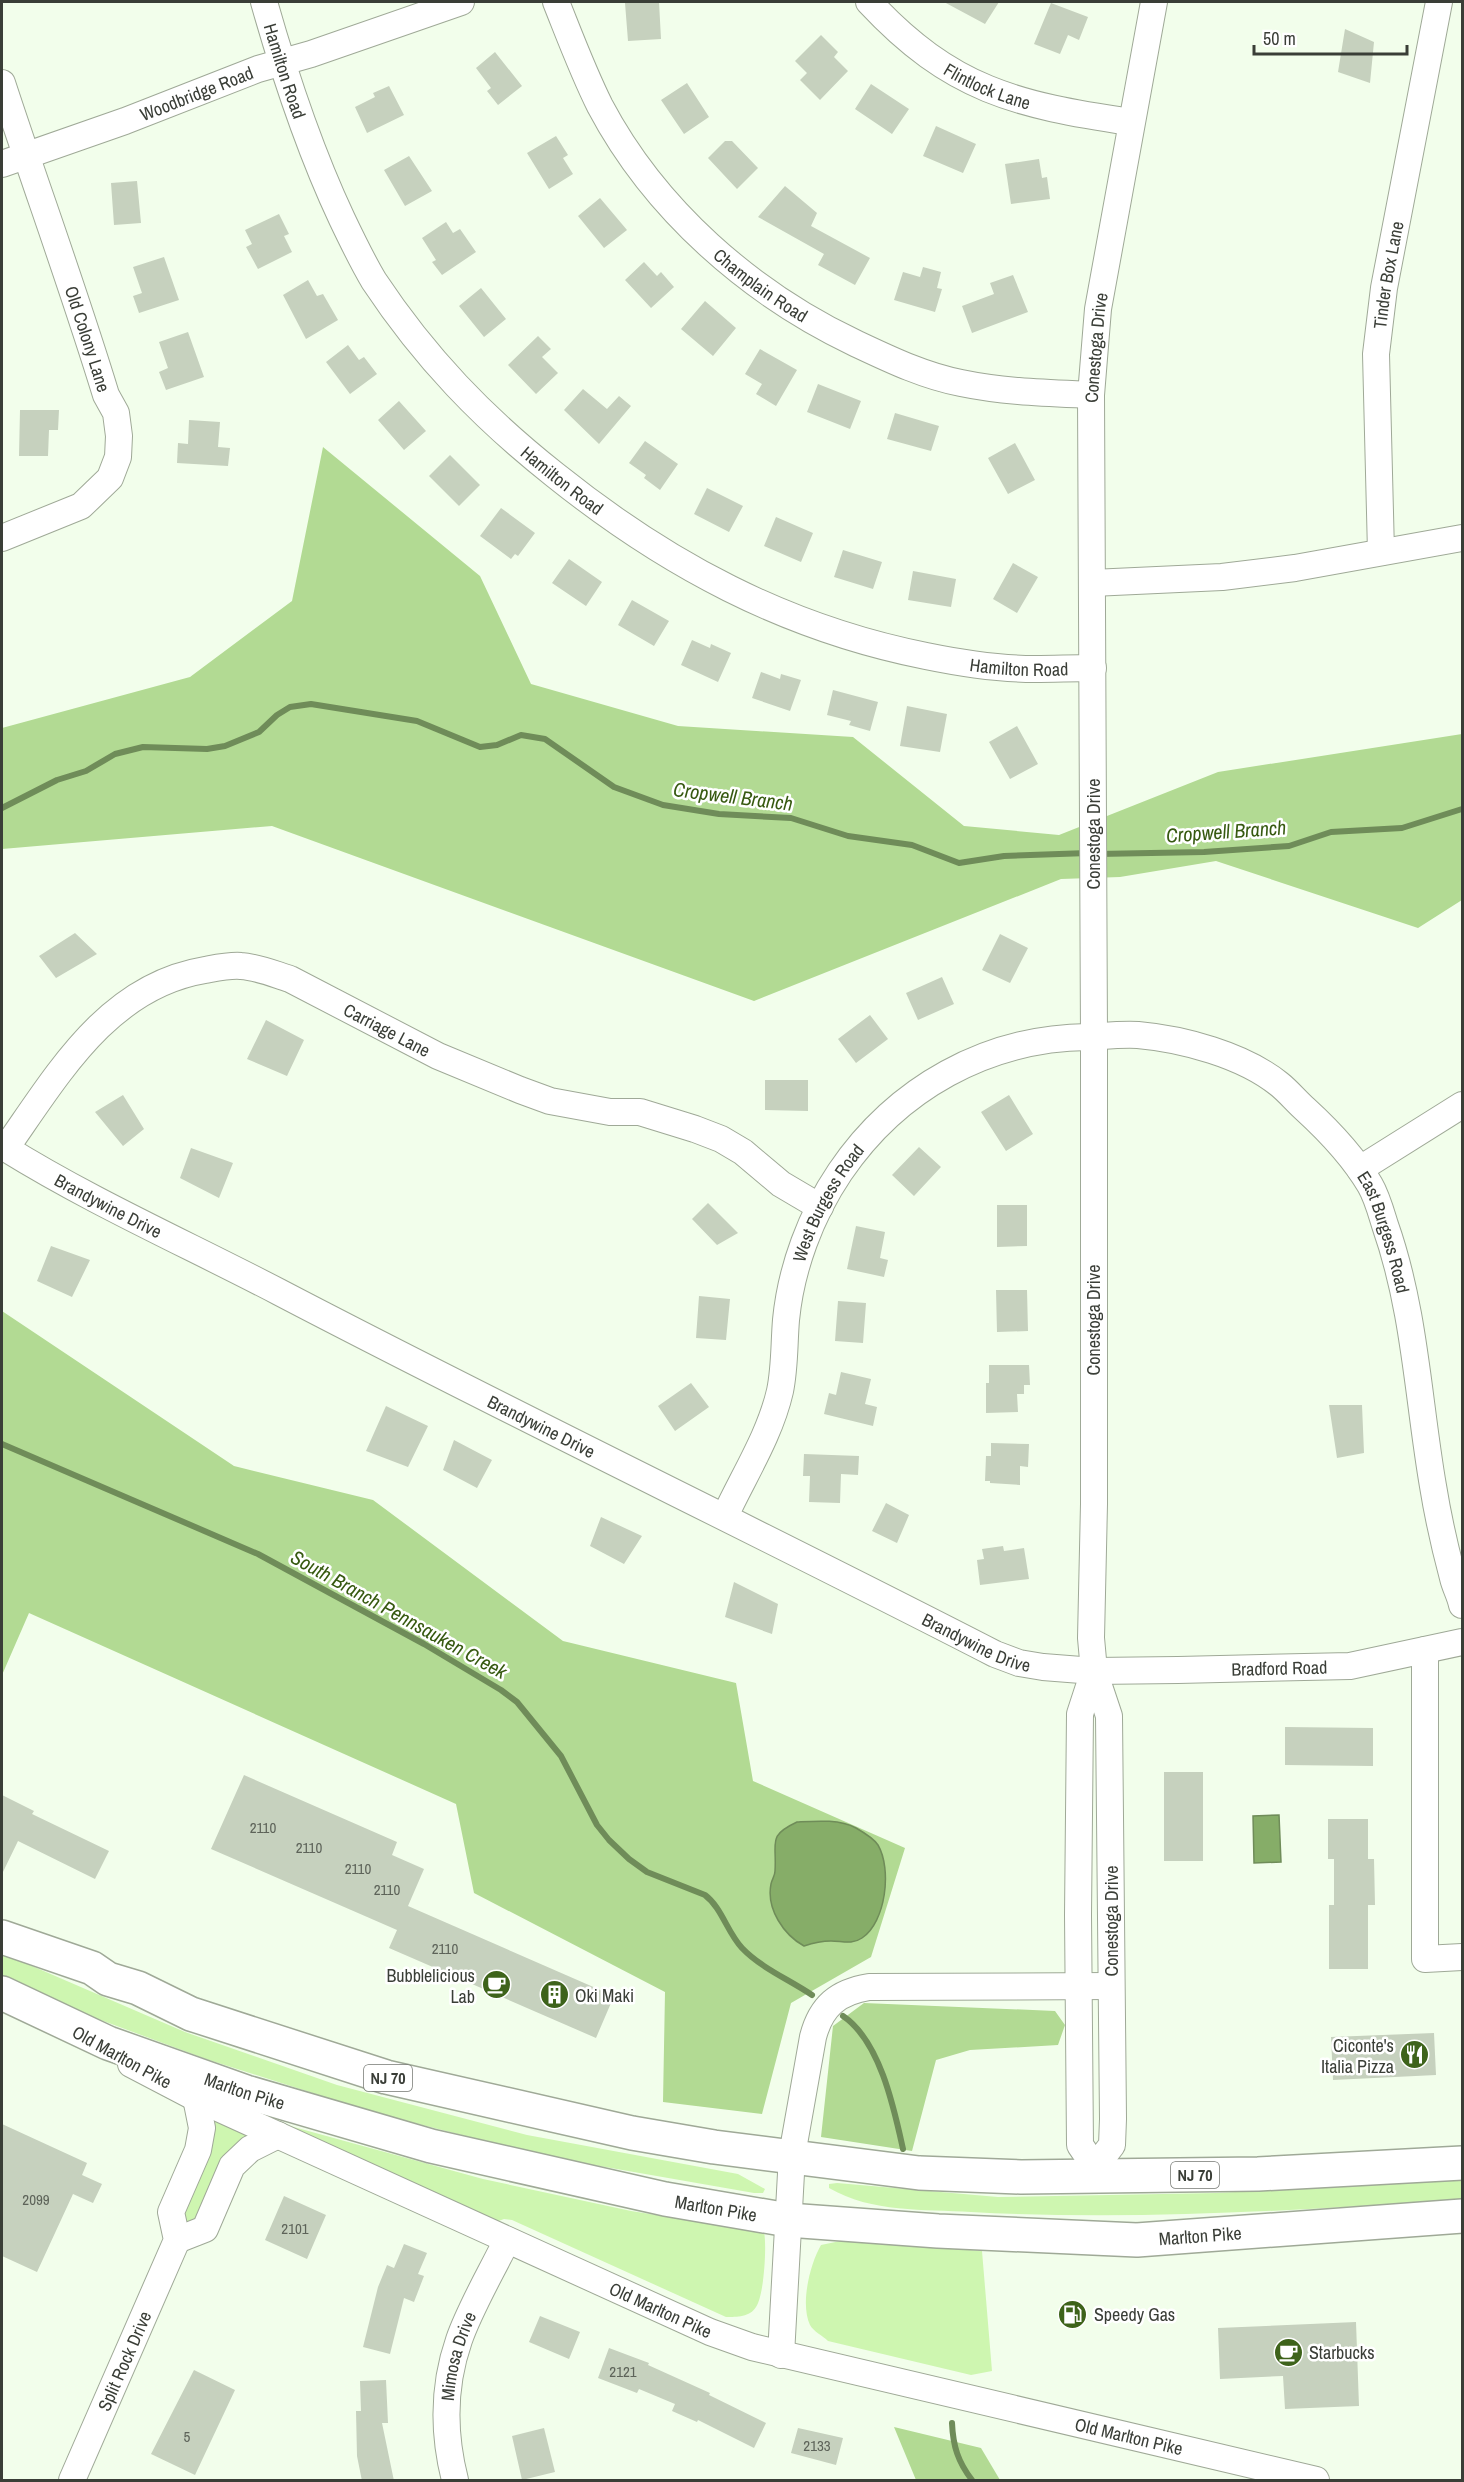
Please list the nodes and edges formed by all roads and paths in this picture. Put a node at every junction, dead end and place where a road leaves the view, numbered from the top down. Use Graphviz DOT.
graph roads {
  1 [pos="264,2"];
  2 [pos="461,2"];
  3 [pos="556,2"];
  4 [pos="869,2"];
  5 [pos="1154,2"];
  6 [pos="1439,2"];
  7 [pos="282,63"];
  8 [pos="2,83"];
  9 [pos="1131,122"];
  10 [pos="26,155"];
  11 [pos="2,164"];
  12 [pos="1091,395"];
  13 [pos="2,538"];
  14 [pos="1462,538"];
  15 [pos="1380,552"];
  16 [pos="1092,583"];
  17 [pos="1093,668"];
  18 [pos="1094,1037"];
  19 [pos="1462,1105"];
  20 [pos="4,1147"];
  21 [pos="1360,1169"];
  22 [pos="820,1207"];
  23 [pos="725,1516"];
  24 [pos="1462,1605"];
  25 [pos="1462,1642"];
  26 [pos="1425,1650"];
  27 [pos="1094,1671"];
  28 [pos="2,1937"];
  29 [pos="1462,1957"];
  30 [pos="1078,1984"];
  31 [pos="1111,1986"];
  32 [pos="2,1993"];
  33 [pos="48,2015"];
  34 [pos="196,2098"];
  35 [pos="278,2135"];
  36 [pos="792,2155"];
  37 [pos="1462,2163"];
  38 [pos="1095,2172"];
  39 [pos="1462,2216"];
  40 [pos="788,2220"];
  41 [pos="177,2240"];
  42 [pos="507,2240"];
  43 [pos="781,2355"];
  44 [pos="72,2481"];
  45 [pos="455,2481"];
  46 [pos="1316,2481"];
  1 -- 7 [label="street, Hamilton Road"];
  2 -- 7 [label="street, Woodbridge Road"];
  3 -- 12 [label="street, Champlain Road"];
  4 -- 9 [label="street, Flintlock Lane"];
  5 -- 9 [label="street, Conestoga Drive"];
  6 -- 15 [label="street, Tinder Box Lane"];
  7 -- 10 [label="street, Woodbridge Road"];
  7 -- 17 [label="street, Hamilton Road"];
  8 -- 10 [label="street, Old Colony Lane"];
  9 -- 12 [label="street, Conestoga Drive"];
  10 -- 11 [label="street, Woodbridge Road"];
  10 -- 13 [label="street, Old Colony Lane"];
  12 -- 16 [label="street, Conestoga Drive"];
  14 -- 15 [label="street"];
  15 -- 16 [label="street"];
  16 -- 17 [label="street, Conestoga Drive"];
  17 -- 18 [label="street, Conestoga Drive"];
  18 -- 21 [label="street, East Burgess Road"];
  18 -- 22 [label="street, West Burgess Road"];
  18 -- 27 [label="street, Conestoga Drive"];
  19 -- 21 [label="street"];
  20 -- 22 [label="street, Carriage Lane"];
  20 -- 23 [label="street, Brandywine Drive"];
  21 -- 24 [label="street, East Burgess Road"];
  22 -- 23 [label="street, West Burgess Road"];
  23 -- 27 [label="street, Brandywine Drive"];
  25 -- 26 [label="street, Bradford Road"];
  26 -- 27 [label="street, Bradford Road"];
  26 -- 29 [label="street"];
  27 -- 30 [label="street, Conestoga Drive"];
  27 -- 31 [label="street, Conestoga Drive"];
  28 -- 36 [label="highway, NJ 70"];
  30 -- 31 [label="street"];
  30 -- 36 [label="street"];
  30 -- 38 [label="street, Conestoga Drive"];
  31 -- 38 [label="street, Conestoga Drive"];
  32 -- 33 [label="highway, Marlton Pike"];
  33 -- 34 [label="street, Old Marlton Pike"];
  33 -- 40 [label="highway, Marlton Pike"];
  34 -- 35 [label="street, Old Marlton Pike"];
  34 -- 41 [label="street"];
  35 -- 41 [label="street"];
  35 -- 42 [label="street, Old Marlton Pike"];
  36 -- 38 [label="highway, NJ 70"];
  36 -- 40 [label="street"];
  37 -- 38 [label="highway, NJ 70"];
  39 -- 40 [label="highway, Marlton Pike"];
  40 -- 43 [label="street"];
  41 -- 44 [label="street, Split Rock Drive"];
  42 -- 43 [label="street, Old Marlton Pike"];
  42 -- 45 [label="street, Mimosa Drive"];
  43 -- 46 [label="street, Old Marlton Pike"];
}
